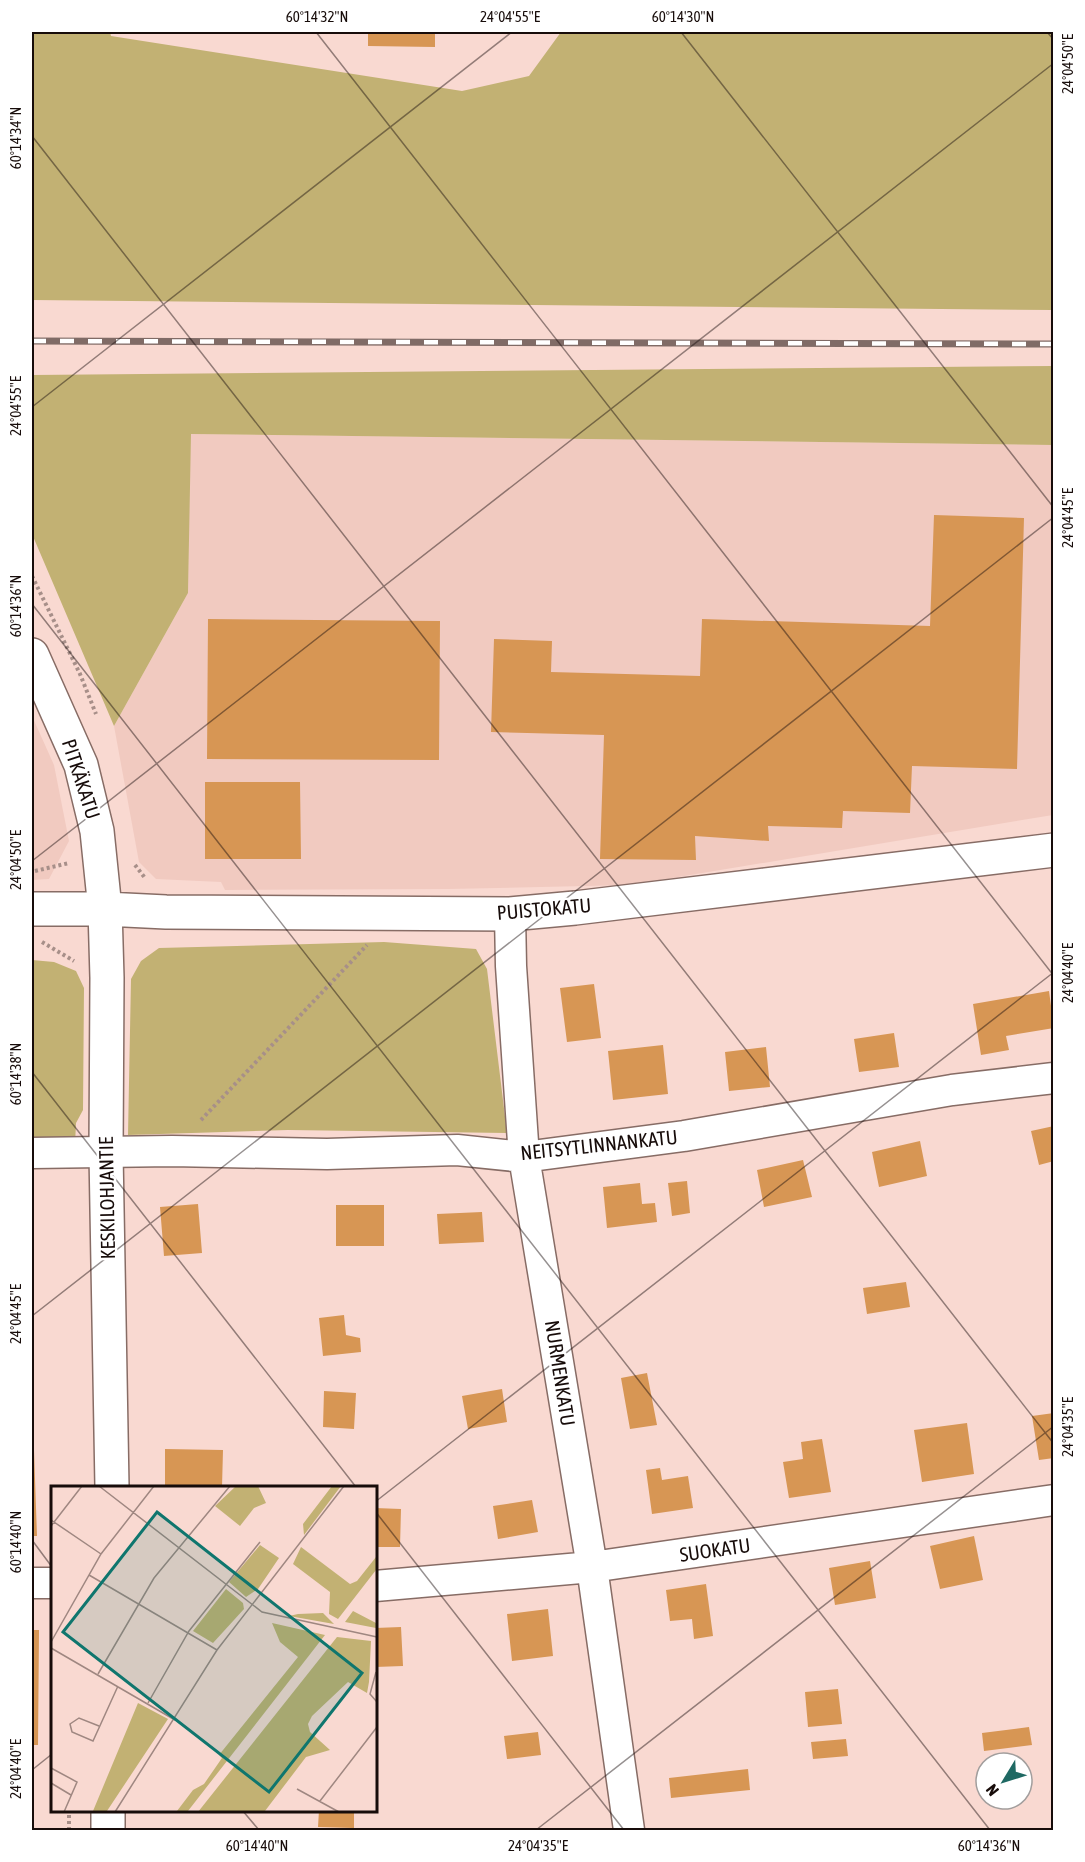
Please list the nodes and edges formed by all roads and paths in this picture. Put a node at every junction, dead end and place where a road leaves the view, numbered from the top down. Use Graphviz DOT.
graph roads {
  1 [pos="32,655"];
  2 [pos="1053,850"];
  3 [pos="32,909"];
  4 [pos="105,909"];
  5 [pos="510,914"];
  6 [pos="374,938"];
  7 [pos="39,940"];
  8 [pos="106,964"];
  9 [pos="1053,1078"];
  10 [pos="172,1151"];
  11 [pos="32,1153"];
  12 [pos="106,1153"];
  13 [pos="524,1156"];
  14 [pos="112,1486"];
  15 [pos="1053,1500"];
  16 [pos="592,1567"];
  17 [pos="32,1583"];
  18 [pos="51,1583"];
  19 [pos="376,1586"];
  20 [pos="69,1811"];
  21 [pos="108,1811"];
  22 [pos="69,1830"];
  23 [pos="108,1830"];
  24 [pos="629,1830"];
  1 -- 4 [label="street, PITKÄKATU"];
  2 -- 5 [label="street, PUISTOKATU"];
  3 -- 4 [label="street, PUISTOKATU"];
  4 -- 5 [label="street, PUISTOKATU"];
  4 -- 8 [label="street, KESKILOHJANTIE"];
  5 -- 13 [label="street, NURMENKATU"];
  6 -- 10 [label="path"];
  7 -- 8 [label="path"];
  8 -- 12 [label="street, KESKILOHJANTIE"];
  9 -- 13 [label="street, NEITSYTLINNANKATU"];
  10 -- 12 [label="street, NEITSYTLINNANKATU"];
  10 -- 13 [label="street, NEITSYTLINNANKATU"];
  11 -- 12 [label="street, NEITSYTLINNANKATU"];
  12 -- 14 [label="street, KESKILOHJANTIE"];
  13 -- 16 [label="street, NURMENKATU"];
  15 -- 16 [label="street, SUOKATU"];
  16 -- 19 [label="street, SUOKATU"];
  16 -- 24 [label="street, NURMENKATU"];
  17 -- 18 [label="street"];
  20 -- 22 [label="path"];
  21 -- 23 [label="street"];
}
